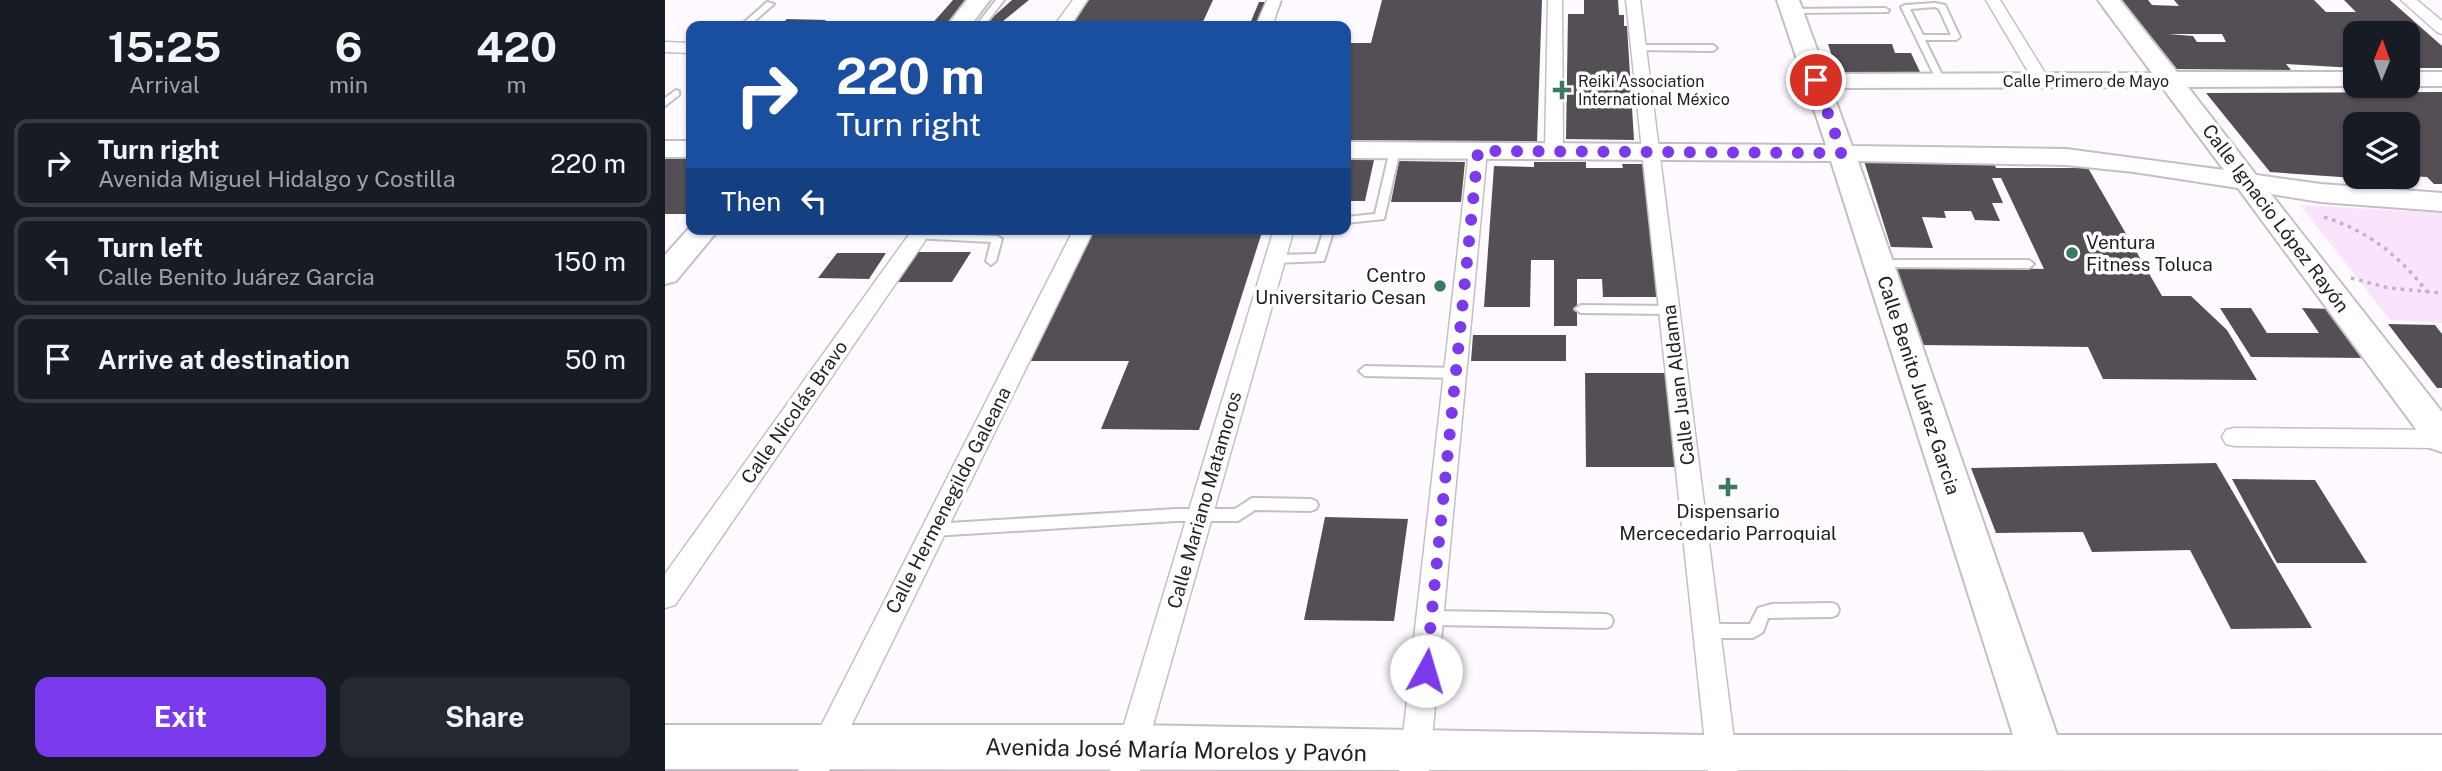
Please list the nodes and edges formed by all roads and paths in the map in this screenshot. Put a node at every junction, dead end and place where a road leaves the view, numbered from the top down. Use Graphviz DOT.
graph roads {
  1 [pos="979,0"];
  2 [pos="1000,0"];
  3 [pos="1080,0"];
  4 [pos="1274,0"];
  5 [pos="1555,0"];
  6 [pos="1633,0"];
  7 [pos="1993,0"];
  8 [pos="2109,0"];
  9 [pos="2409,0"];
  10 [pos="770,4"];
  11 [pos="1790,5"];
  12 [pos="1885,10"];
  13 [pos="750,21"];
  14 [pos="962,21"];
  15 [pos="984,21"];
  16 [pos="1065,21"];
  17 [pos="1265,21"];
  18 [pos="2442,29"];
  19 [pos="1920,38"];
  20 [pos="665,47"];
  21 [pos="686,48"];
  22 [pos="1639,48"];
  23 [pos="1713,48"];
  24 [pos="2343,79"];
  25 [pos="2420,79"];
  26 [pos="2442,79"];
  27 [pos="1816,80"];
  28 [pos="1941,81"];
  29 [pos="2042,81"];
  30 [pos="2171,81"];
  31 [pos="676,93"];
  32 [pos="665,103"];
  33 [pos="665,149"];
  34 [pos="686,149"];
  35 [pos="1351,150"];
  36 [pos="1395,150"];
  37 [pos="1478,151"];
  38 [pos="1554,151"];
  39 [pos="1650,152"];
  40 [pos="1842,153"];
  41 [pos="2251,184"];
  42 [pos="2442,202"];
  43 [pos="2324,217"];
  44 [pos="1351,220"];
  45 [pos="700,235"];
  46 [pos="919,235"];
  47 [pos="983,235"];
  48 [pos="1081,235"];
  49 [pos="1282,235"];
  50 [pos="1327,235"];
  51 [pos="1275,259"];
  52 [pos="991,261"];
  53 [pos="1879,264"];
  54 [pos="2029,264"];
  55 [pos="2315,269"];
  56 [pos="665,274"];
  57 [pos="2427,292"];
  58 [pos="2442,293"];
  59 [pos="1581,309"];
  60 [pos="1670,310"];
  61 [pos="1365,371"];
  62 [pos="1456,373"];
  63 [pos="2234,437"];
  64 [pos="2442,438"];
  65 [pos="1311,505"];
  66 [pos="1199,514"];
  67 [pos="933,530"];
  68 [pos="665,596"];
  69 [pos="1832,610"];
  70 [pos="1432,618"];
  71 [pos="1606,621"];
  72 [pos="1706,631"];
  73 [pos="665,747"];
  74 [pos="2442,757"];
  75 [pos="819,759"];
  76 [pos="1128,759"];
  77 [pos="1415,762"];
  78 [pos="1722,764"];
  79 [pos="2044,764"];
  1 -- 14 [label="main road"];
  2 -- 15 [label="lane"];
  3 -- 16 [label="street"];
  4 -- 17 [label="street"];
  5 -- 38 [label="street"];
  6 -- 22 [label="street, Calle Juan Aldama"];
  7 -- 29 [label="street"];
  8 -- 30 [label="main road, Calle Ignacio López Rayón"];
  9 -- 18 [label="street"];
  10 -- 13 [label="lane"];
  11 -- 12 [label="lane"];
  11 -- 27 [label="main road, Calle Benito Juárez Garcia"];
  19 -- 19 [label="lane"];
  19 -- 28 [label="lane"];
  20 -- 21 [label="street"];
  22 -- 23 [label="lane"];
  22 -- 39 [label="street, Calle Juan Aldama"];
  24 -- 30 [label="main road, Calle Primero de Mayo"];
  25 -- 26 [label="main road"];
  27 -- 28 [label="main road, Calle Primero de Mayo"];
  27 -- 40 [label="main road, Calle Benito Juárez Garcia"];
  28 -- 29 [label="main road, Calle Primero de Mayo"];
  29 -- 30 [label="main road, Calle Primero de Mayo"];
  30 -- 41 [label="main road, Calle Ignacio López Rayón"];
  31 -- 32 [label="lane"];
  33 -- 34 [label="main road"];
  35 -- 36 [label="main road"];
  36 -- 37 [label="main road"];
  36 -- 44 [label="lane"];
  37 -- 38 [label="main road"];
  37 -- 62 [label="street"];
  38 -- 39 [label="main road"];
  39 -- 40 [label="main road"];
  39 -- 60 [label="street, Calle Juan Aldama"];
  40 -- 41 [label="main road"];
  40 -- 53 [label="main road, Calle Benito Juárez Garcia"];
  41 -- 42 [label="main road"];
  41 -- 55 [label="main road, Calle Ignacio López Rayón"];
  43 -- 57 [label="path"];
  45 -- 56 [label="main road"];
  46 -- 68 [label="street, Calle Nicolás Bravo"];
  47 -- 52 [label="lane"];
  48 -- 67 [label="street, Calle Hermenegildo Galeana"];
  49 -- 51 [label="street, Calle Mariano Matamoros"];
  50 -- 51 [label="lane"];
  51 -- 66 [label="street, Calle Mariano Matamoros"];
  53 -- 54 [label="lane"];
  53 -- 79 [label="main road, Calle Benito Juárez Garcia"];
  55 -- 57 [label="path"];
  55 -- 64 [label="main road, Calle Ignacio López Rayón"];
  57 -- 58 [label="path"];
  59 -- 60 [label="lane"];
  60 -- 72 [label="street, Calle Juan Aldama"];
  61 -- 62 [label="lane"];
  62 -- 70 [label="street"];
  63 -- 64 [label="street"];
  65 -- 66 [label="lane"];
  66 -- 67 [label="lane"];
  66 -- 76 [label="street, Calle Mariano Matamoros"];
  67 -- 75 [label="street, Calle Hermenegildo Galeana"];
  69 -- 72 [label="lane"];
  70 -- 71 [label="lane"];
  70 -- 77 [label="street"];
  72 -- 78 [label="street, Calle Juan Aldama"];
  73 -- 75 [label="main road, Avenida José María Morelos y Pavón"];
  74 -- 79 [label="main road, Avenida José María Morelos y Pavón"];
  75 -- 76 [label="main road, Avenida José María Morelos y Pavón"];
  76 -- 77 [label="main road, Avenida José María Morelos y Pavón"];
  77 -- 78 [label="main road, Avenida José María Morelos y Pavón"];
  78 -- 79 [label="main road, Avenida José María Morelos y Pavón"];
}
